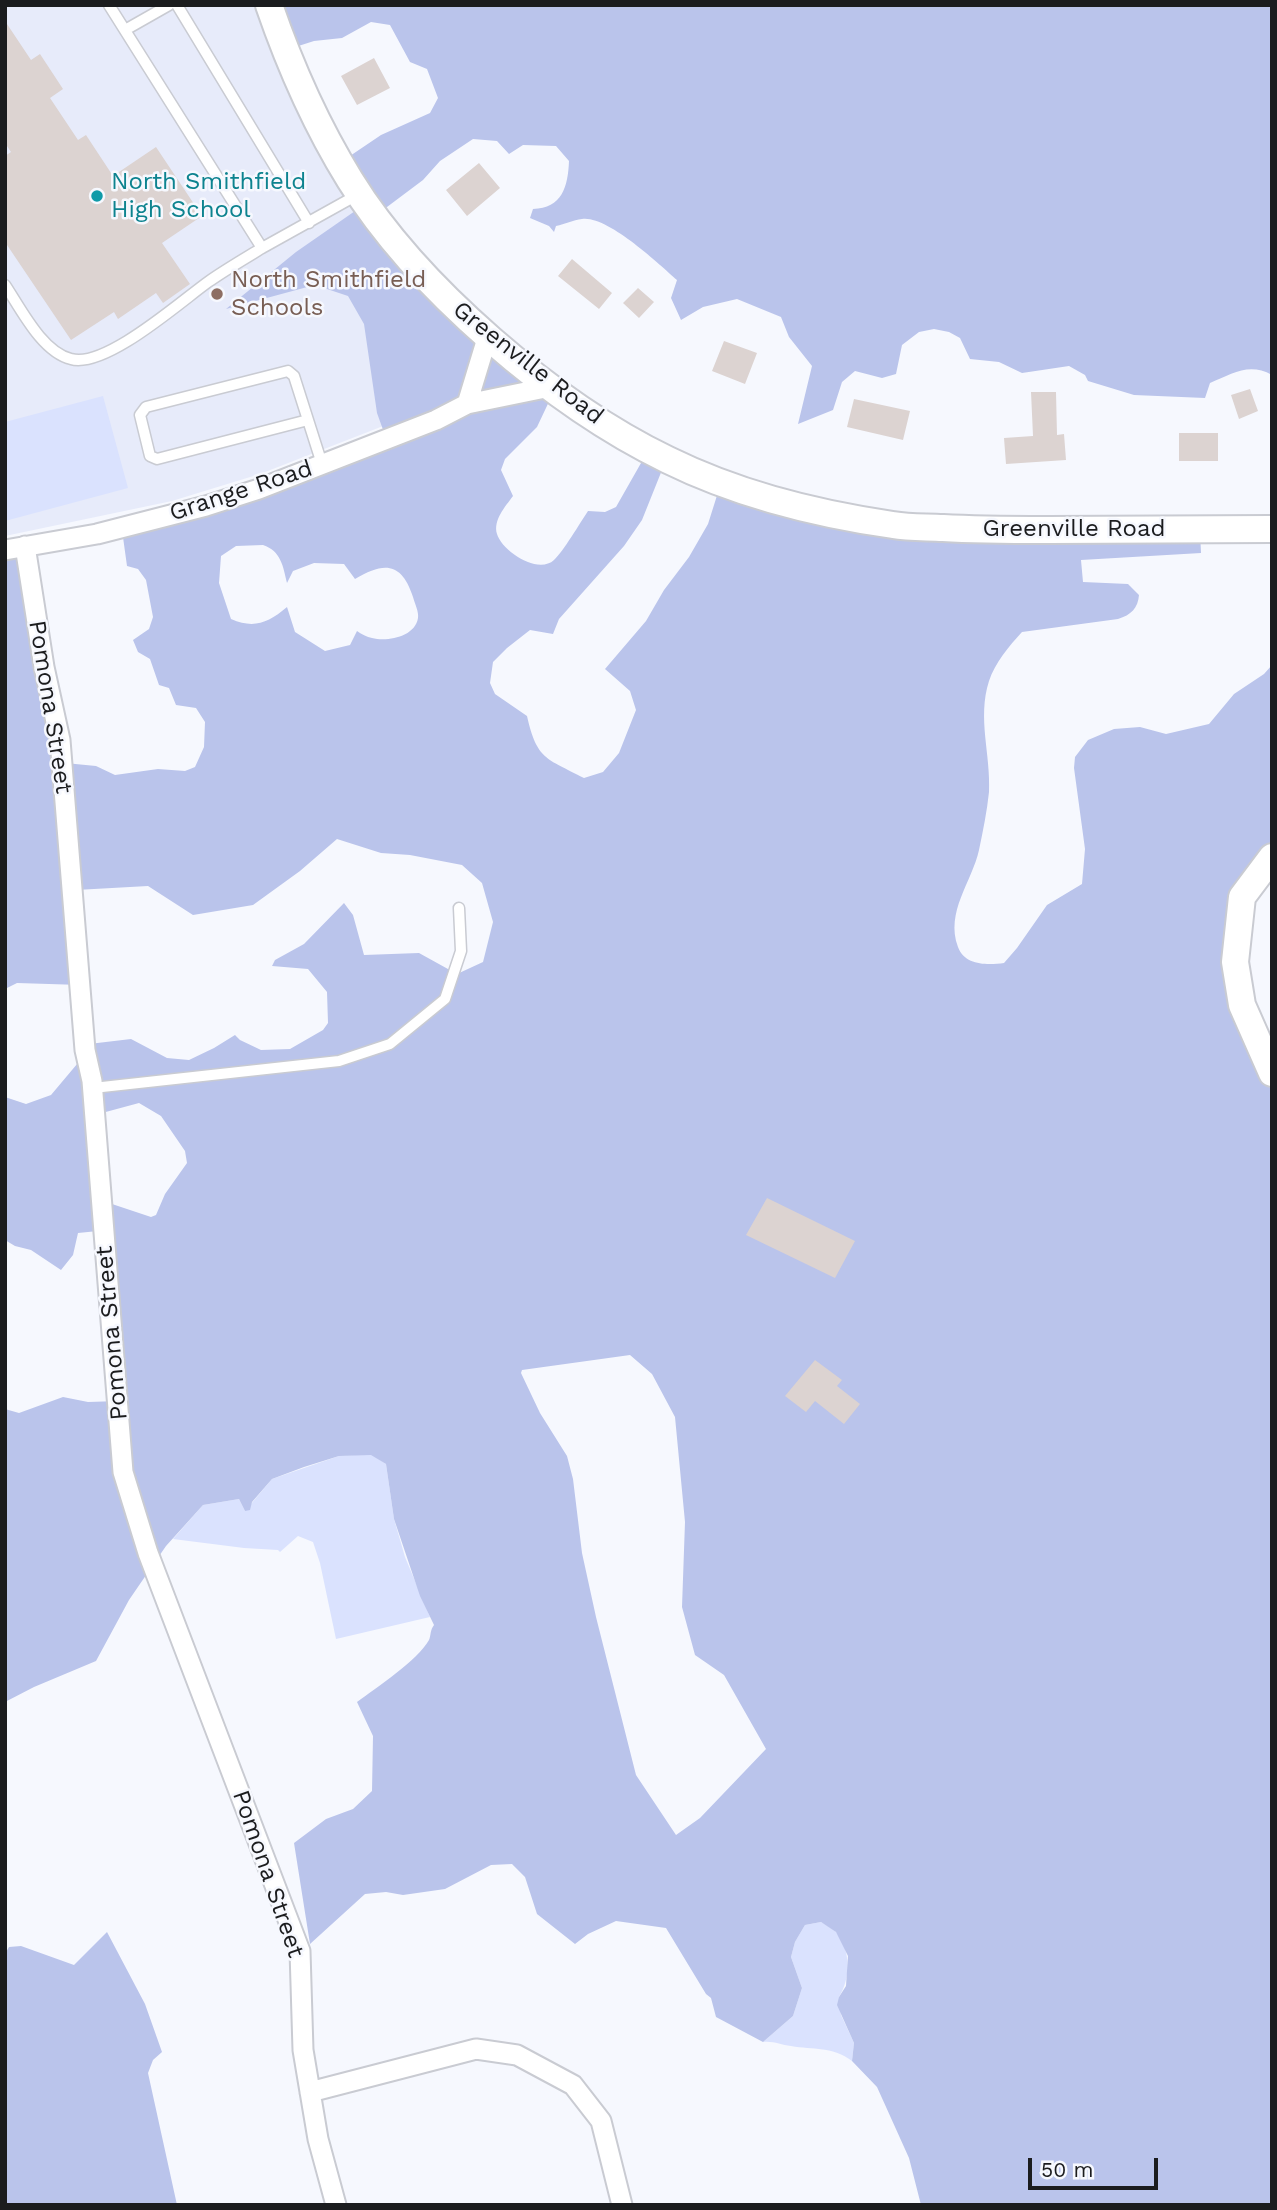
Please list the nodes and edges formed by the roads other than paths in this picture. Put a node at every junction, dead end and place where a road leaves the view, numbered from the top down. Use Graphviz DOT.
graph roads {
  1 [pos="109,5"];
  2 [pos="169,5"];
  3 [pos="177,5"];
  4 [pos="270,5"];
  5 [pos="125,30"];
  6 [pos="360,194"];
  7 [pos="309,223"];
  8 [pos="262,248"];
  9 [pos="5,285"];
  10 [pos="488,335"];
  11 [pos="550,387"];
  12 [pos="467,404"];
  13 [pos="308,420"];
  14 [pos="322,464"];
  15 [pos="1272,529"];
  16 [pos="25,546"];
  17 [pos="5,550"];
  18 [pos="1272,857"];
  19 [pos="458,908"];
  20 [pos="1272,1073"];
  21 [pos="93,1087"];
  22 [pos="310,2092"];
  23 [pos="336,2205"];
  24 [pos="622,2205"];
  1 -- 5 [label="lane"];
  2 -- 5 [label="lane"];
  3 -- 7 [label="lane"];
  4 -- 6 [label="main road, Greenville Road"];
  5 -- 8 [label="lane"];
  6 -- 7 [label="lane"];
  6 -- 10 [label="main road, Greenville Road"];
  7 -- 8 [label="lane"];
  8 -- 9 [label="lane"];
  10 -- 11 [label="main road, Greenville Road"];
  10 -- 12 [label="street"];
  11 -- 12 [label="street, Grange Road"];
  11 -- 15 [label="main road, Greenville Road"];
  12 -- 14 [label="street, Grange Road"];
  13 -- 13 [label="lane"];
  13 -- 14 [label="lane"];
  14 -- 16 [label="street, Grange Road"];
  16 -- 17 [label="street, Grange Road"];
  16 -- 21 [label="street, Pomona Street"];
  18 -- 20 [label="main road"];
  19 -- 21 [label="lane"];
  21 -- 22 [label="street, Pomona Street"];
  22 -- 23 [label="street, Pomona Street"];
  22 -- 24 [label="street"];
}
